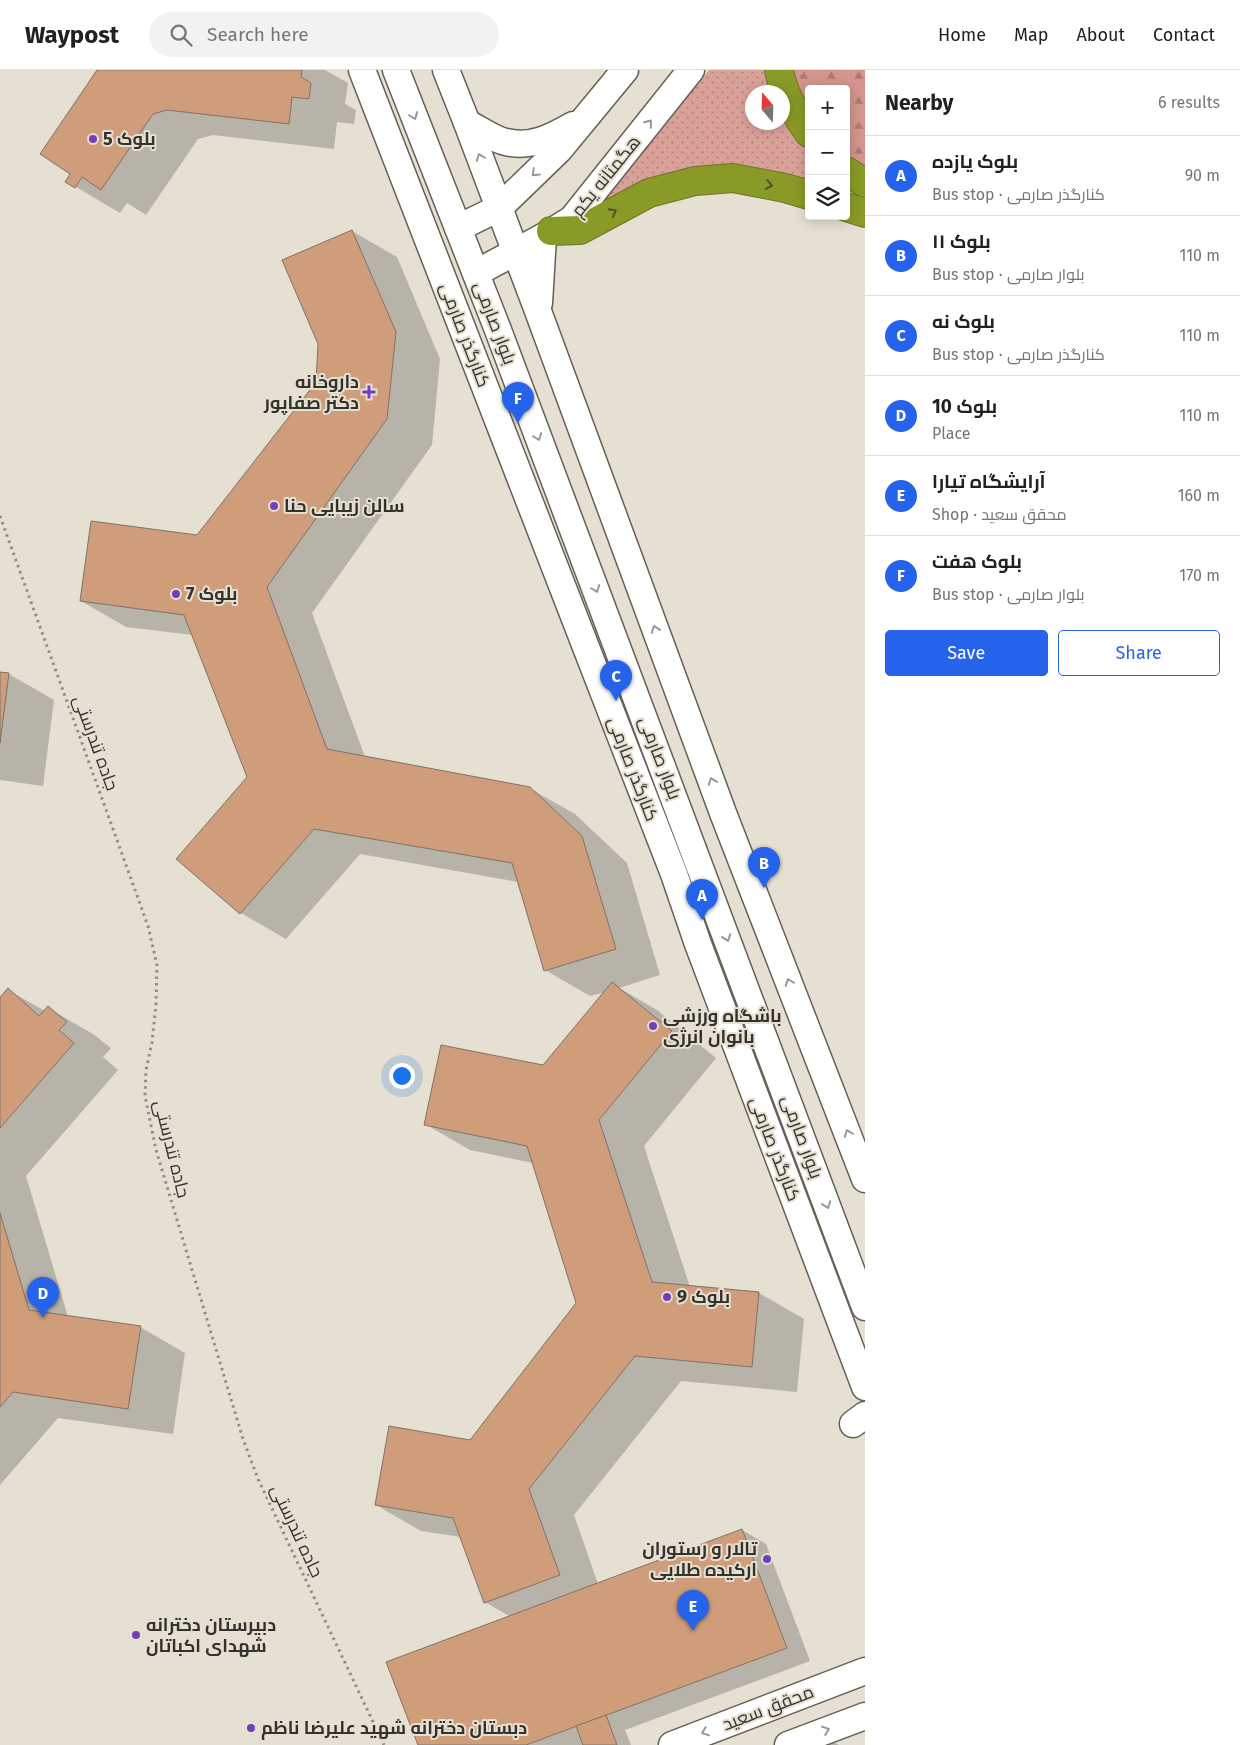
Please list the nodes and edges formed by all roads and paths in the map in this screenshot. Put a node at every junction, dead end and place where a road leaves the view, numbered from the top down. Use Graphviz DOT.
graph roads {
  1 [pos="362,70"];
  2 [pos="396,70"];
  3 [pos="446,70"];
  4 [pos="625,70"];
  5 [pos="691,70"];
  6 [pos="779,70"];
  7 [pos="585,118"];
  8 [pos="467,123"];
  9 [pos="807,130"];
  10 [pos="850,174"];
  11 [pos="865,183"];
  12 [pos="805,194"];
  13 [pos="499,208"];
  14 [pos="850,208"];
  15 [pos="865,213"];
  16 [pos="458,228"];
  17 [pos="547,234"];
  18 [pos="515,252"];
  19 [pos="476,273"];
  20 [pos="538,311"];
  21 [pos="0,516"];
  22 [pos="723,813"];
  23 [pos="687,830"];
  24 [pos="738,850"];
  25 [pos="700,864"];
  26 [pos="674,874"];
  27 [pos="754,889"];
  28 [pos="714,903"];
  29 [pos="865,1179"];
  30 [pos="865,1307"];
  31 [pos="865,1387"];
  32 [pos="865,1671"];
  33 [pos="865,1716"];
  34 [pos="384,1745"];
  35 [pos="672,1745"];
  36 [pos="788,1745"];
  1 -- 26 [label="street, کنارگذر صارمی"];
  2 -- 16 [label="street, بلوار صارمی, one-way"];
  3 -- 8 [label="street"];
  4 -- 7 [label="street"];
  17 -- 5 [label="street, هگمتانه یکم, one-way"];
  6 -- 9 [label="highway"];
  7 -- 8 [label="street"];
  7 -- 13 [label="street, one-way"];
  13 -- 8 [label="street, one-way"];
  10 -- 11 [label="highway"];
  17 -- 12 [label="highway, one-way"];
  13 -- 16 [label="street"];
  13 -- 18 [label="street"];
  14 -- 15 [label="highway"];
  16 -- 19 [label="street, بلوار صارمی"];
  17 -- 18 [label="street, هگمتانه یکم"];
  17 -- 20 [label="street"];
  18 -- 19 [label="street, هگمتانه یکم"];
  18 -- 20 [label="street"];
  19 -- 23 [label="street, بلوار صارمی, one-way"];
  22 -- 20 [label="street, one-way"];
  21 -- 34 [label="path, جاده تندرستی"];
  22 -- 23 [label="street"];
  22 -- 24 [label="street"];
  23 -- 25 [label="street, بلوار صارمی"];
  24 -- 25 [label="street"];
  24 -- 27 [label="street"];
  25 -- 26 [label="street"];
  25 -- 28 [label="street, بلوار صارمی"];
  26 -- 31 [label="street, کنارگذر صارمی"];
  27 -- 28 [label="street"];
  29 -- 27 [label="street, one-way"];
  28 -- 30 [label="street, بلوار صارمی, one-way"];
  32 -- 35 [label="street, محقق سعید, one-way"];
  36 -- 33 [label="street, one-way"];
}
